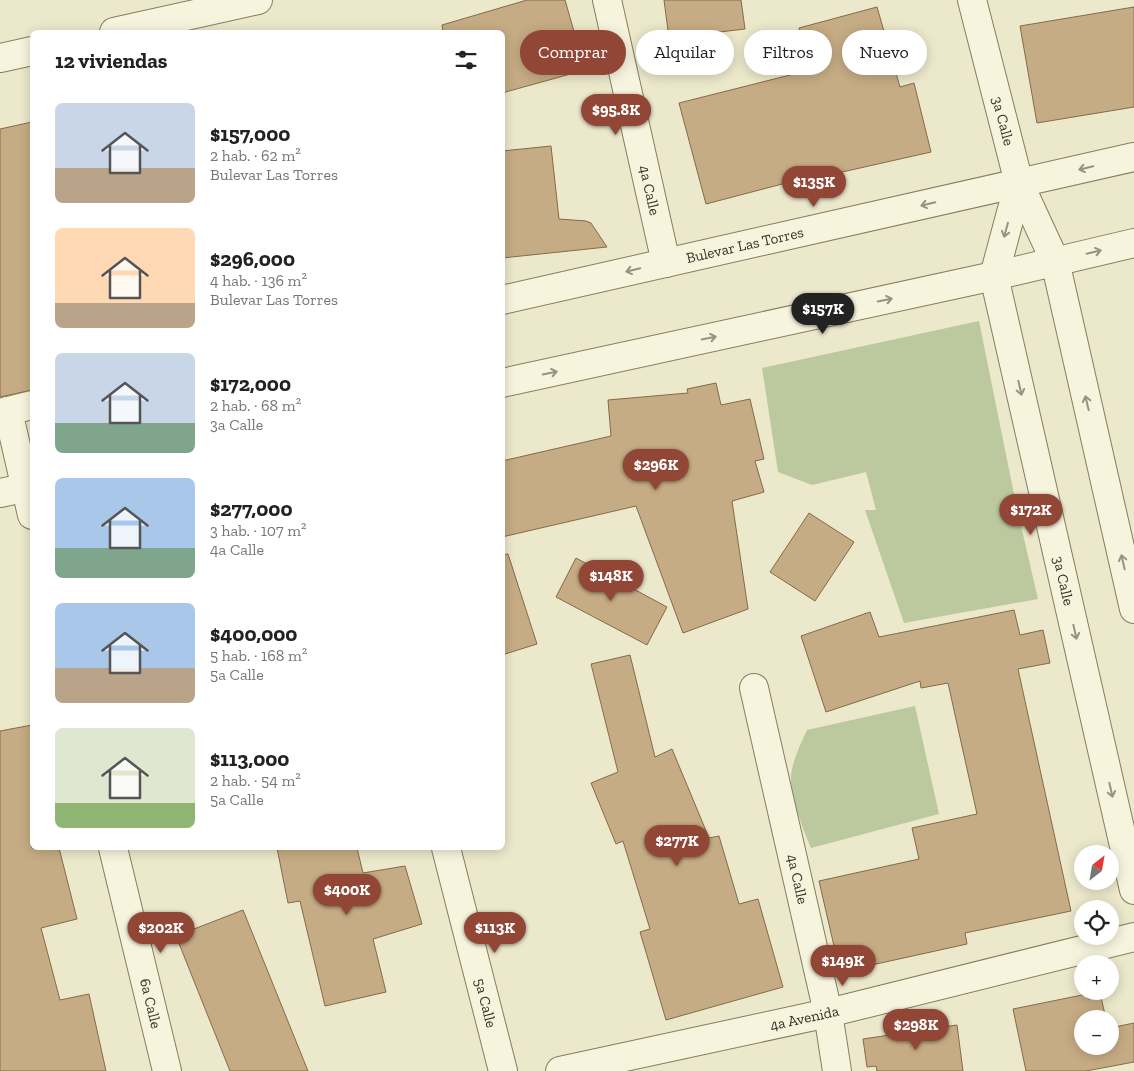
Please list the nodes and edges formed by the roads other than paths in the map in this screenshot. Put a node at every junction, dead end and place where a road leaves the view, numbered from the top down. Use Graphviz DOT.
graph roads {
  1 [pos="258,0"];
  2 [pos="607,0"];
  3 [pos="972,0"];
  4 [pos="123,30"];
  5 [pos="30,51"];
  6 [pos="0,58"];
  7 [pos="1134,157"];
  8 [pos="1019,183"];
  9 [pos="1134,243"];
  10 [pos="1055,261"];
  11 [pos="666,263"];
  12 [pos="994,276"];
  13 [pos="505,299"];
  14 [pos="505,382"];
  15 [pos="13,409"];
  16 [pos="20,489"];
  17 [pos="30,511"];
  18 [pos="1134,609"];
  19 [pos="754,688"];
  20 [pos="113,850"];
  21 [pos="447,850"];
  22 [pos="1134,890"];
  23 [pos="1134,937"];
  24 [pos="828,1013"];
  25 [pos="167,1071"];
  26 [pos="503,1071"];
  27 [pos="560,1071"];
  28 [pos="837,1071"];
  1 -- 4 [label="street"];
  2 -- 11 [label="street, 4a Calle"];
  3 -- 8 [label="street, 3a Calle"];
  5 -- 6 [label="street"];
  7 -- 8 [label="street, Bulevar Las Torres, one-way"];
  8 -- 10 [label="street, 3a Calle"];
  8 -- 11 [label="street, Bulevar Las Torres, one-way"];
  8 -- 12 [label="street, 3a Calle, one-way"];
  10 -- 9 [label="street, one-way"];
  10 -- 12 [label="street"];
  18 -- 10 [label="street, 3a Calle, one-way"];
  11 -- 13 [label="street, Bulevar Las Torres, one-way"];
  14 -- 12 [label="street, one-way"];
  12 -- 22 [label="street, 3a Calle, one-way"];
  15 -- 16 [label="street"];
  16 -- 17 [label="street"];
  19 -- 24 [label="street, 4a Calle"];
  20 -- 25 [label="street, 6a Calle"];
  21 -- 26 [label="street, 5a Calle"];
  23 -- 24 [label="street, 4a Avenida"];
  24 -- 27 [label="street, 4a Avenida"];
  24 -- 28 [label="street, 4a Calle"];
}
